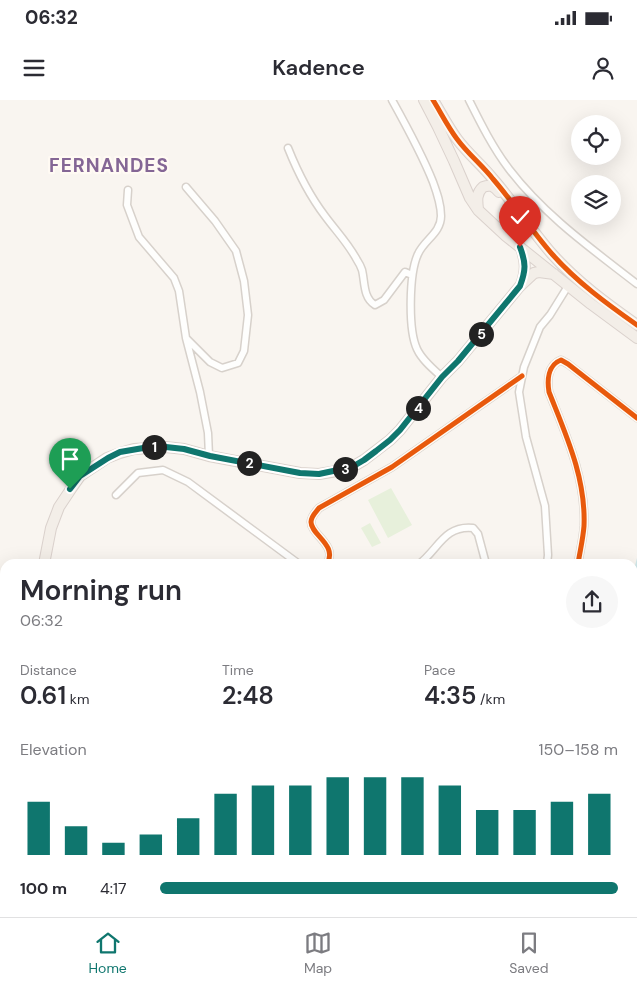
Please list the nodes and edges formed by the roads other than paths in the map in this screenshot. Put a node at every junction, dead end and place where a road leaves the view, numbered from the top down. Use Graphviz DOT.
graph roads {
  1 [pos="392,100"];
  2 [pos="424,100"];
  3 [pos="433,100"];
  4 [pos="469,100"];
  5 [pos="288,148"];
  6 [pos="186,187"];
  7 [pos="128,190"];
  8 [pos="512,202"];
  9 [pos="478,210"];
  10 [pos="520,247"];
  11 [pos="554,274"];
  12 [pos="412,275"];
  13 [pos="637,284"];
  14 [pos="520,286"];
  15 [pos="568,286"];
  16 [pos="637,326"];
  17 [pos="186,338"];
  18 [pos="637,338"];
  19 [pos="522,376"];
  20 [pos="442,377"];
  21 [pos="637,418"];
  22 [pos="210,456"];
  23 [pos="116,495"];
  24 [pos="45,559"];
  25 [pos="292,559"];
  26 [pos="329,559"];
  27 [pos="423,559"];
  28 [pos="485,559"];
  29 [pos="548,559"];
  30 [pos="579,559"];
  1 -- 12 [label="street"];
  2 -- 9 [label="main road"];
  3 -- 8 [label="main road"];
  4 -- 13 [label="street"];
  5 -- 12 [label="street"];
  6 -- 17 [label="street"];
  7 -- 17 [label="street"];
  8 -- 9 [label="main road"];
  8 -- 16 [label="main road"];
  9 -- 10 [label="main road"];
  10 -- 11 [label="main road"];
  10 -- 14 [label="main road"];
  11 -- 14 [label="main road"];
  11 -- 15 [label="main road"];
  12 -- 20 [label="street"];
  14 -- 20 [label="main road"];
  15 -- 18 [label="main road"];
  15 -- 19 [label="street"];
  17 -- 22 [label="street"];
  19 -- 26 [label="street"];
  19 -- 29 [label="street"];
  20 -- 22 [label="main road"];
  21 -- 30 [label="street"];
  22 -- 24 [label="main road"];
  23 -- 25 [label="street"];
  27 -- 28 [label="street"];
}
